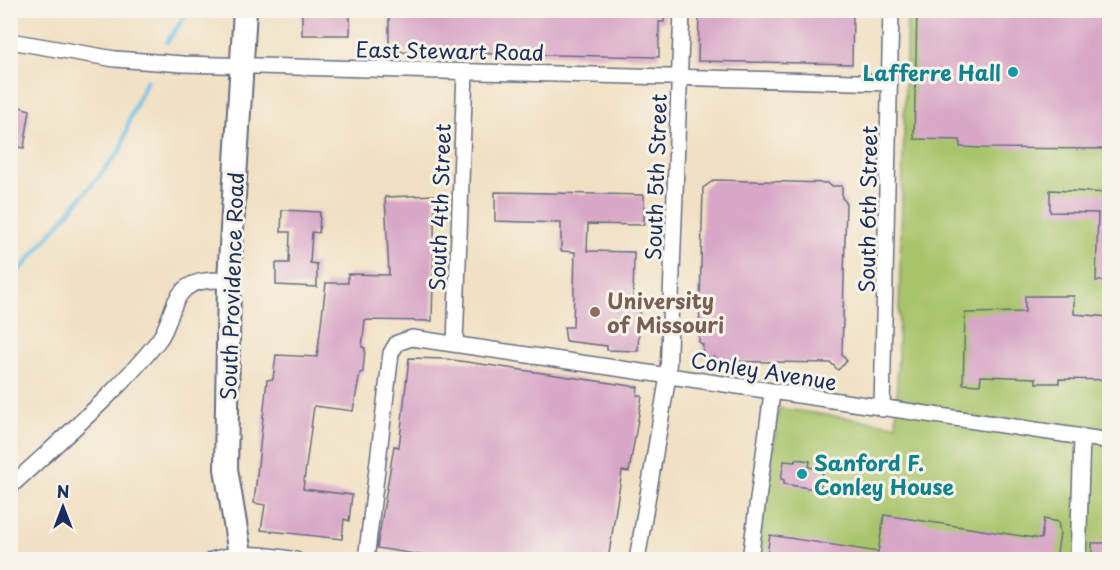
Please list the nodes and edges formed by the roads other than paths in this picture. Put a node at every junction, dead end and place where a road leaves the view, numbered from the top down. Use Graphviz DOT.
graph roads {
  1 [pos="245,10"];
  2 [pos="682,10"];
  3 [pos="891,10"];
  4 [pos="10,42"];
  5 [pos="241,65"];
  6 [pos="465,72"];
  7 [pos="680,76"];
  8 [pos="890,83"];
  9 [pos="229,280"];
  10 [pos="455,344"];
  11 [pos="668,376"];
  12 [pos="772,393"];
  13 [pos="882,409"];
  14 [pos="1082,437"];
  15 [pos="1110,441"];
  16 [pos="10,487"];
  17 [pos="240,557"];
  18 [pos="212,560"];
  19 [pos="296,560"];
  20 [pos="366,560"];
  21 [pos="638,560"];
  22 [pos="750,560"];
  23 [pos="1078,560"];
  1 -- 5 [label="main road, South Providence Road"];
  2 -- 7 [label="street, South 5th Street"];
  3 -- 8 [label="street, South 6th Street"];
  4 -- 5 [label="street, East Stewart Road"];
  5 -- 6 [label="street, East Stewart Road"];
  5 -- 9 [label="main road, South Providence Road"];
  6 -- 7 [label="street, East Stewart Road"];
  6 -- 10 [label="street, South 4th Street"];
  7 -- 8 [label="street, East Stewart Road"];
  7 -- 11 [label="street, South 5th Street"];
  8 -- 13 [label="street, South 6th Street"];
  9 -- 16 [label="street"];
  9 -- 17 [label="main road, South Providence Road"];
  10 -- 11 [label="street, Conley Avenue"];
  10 -- 20 [label="street, Conley Avenue"];
  11 -- 12 [label="street, Conley Avenue"];
  11 -- 21 [label="street, South 5th Street"];
  12 -- 13 [label="street, Conley Avenue"];
  12 -- 22 [label="street"];
  13 -- 14 [label="street, Conley Avenue"];
  14 -- 15 [label="street, Conley Avenue"];
  14 -- 23 [label="street"];
  17 -- 18 [label="street"];
  17 -- 19 [label="street"];
}
